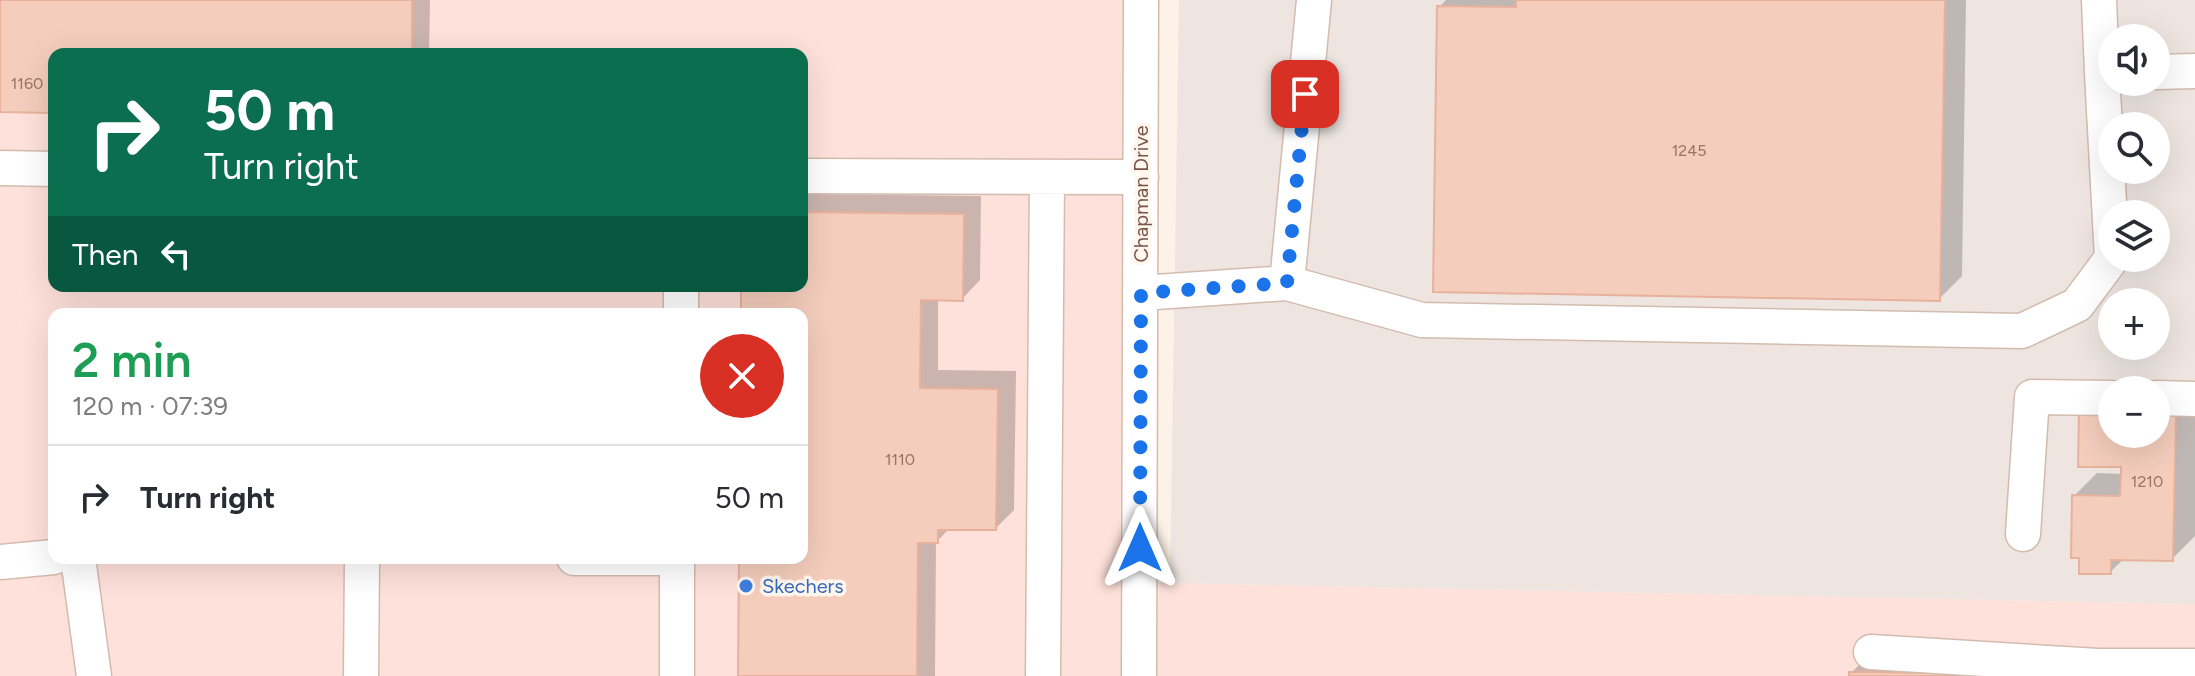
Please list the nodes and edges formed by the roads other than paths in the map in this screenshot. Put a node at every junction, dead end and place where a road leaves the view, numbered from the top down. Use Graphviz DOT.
graph roads {
  1 [pos="1141,0"];
  2 [pos="1314,0"];
  3 [pos="2099,0"];
  4 [pos="2102,24"];
  5 [pos="2195,71"];
  6 [pos="2170,72"];
  7 [pos="2108,96"];
  8 [pos="0,168"];
  9 [pos="48,169"];
  10 [pos="808,176"];
  11 [pos="1047,177"];
  12 [pos="1141,177"];
  13 [pos="1287,283"];
  14 [pos="1141,293"];
  15 [pos="2098,398"];
  16 [pos="2170,398"];
  17 [pos="2195,399"];
  18 [pos="2023,534"];
  19 [pos="48,558"];
  20 [pos="0,562"];
  21 [pos="79,564"];
  22 [pos="362,564"];
  23 [pos="677,564"];
  24 [pos="1871,652"];
  25 [pos="2175,669"];
  26 [pos="2076,670"];
  27 [pos="94,676"];
  28 [pos="361,676"];
  29 [pos="677,676"];
  30 [pos="1043,676"];
  31 [pos="1139,676"];
  1 -- 12 [label="street, Chapman Drive"];
  2 -- 13 [label="street"];
  3 -- 4 [label="street"];
  5 -- 6 [label="street"];
  7 -- 13 [label="street"];
  8 -- 9 [label="street"];
  10 -- 11 [label="street"];
  11 -- 12 [label="street"];
  11 -- 30 [label="street"];
  12 -- 14 [label="street, Chapman Drive"];
  13 -- 14 [label="street"];
  14 -- 31 [label="street, Chapman Drive"];
  15 -- 18 [label="street"];
  16 -- 17 [label="street"];
  19 -- 20 [label="street"];
  21 -- 27 [label="street"];
  22 -- 28 [label="street"];
  23 -- 29 [label="street"];
  24 -- 26 [label="street"];
  25 -- 26 [label="street"];
}
